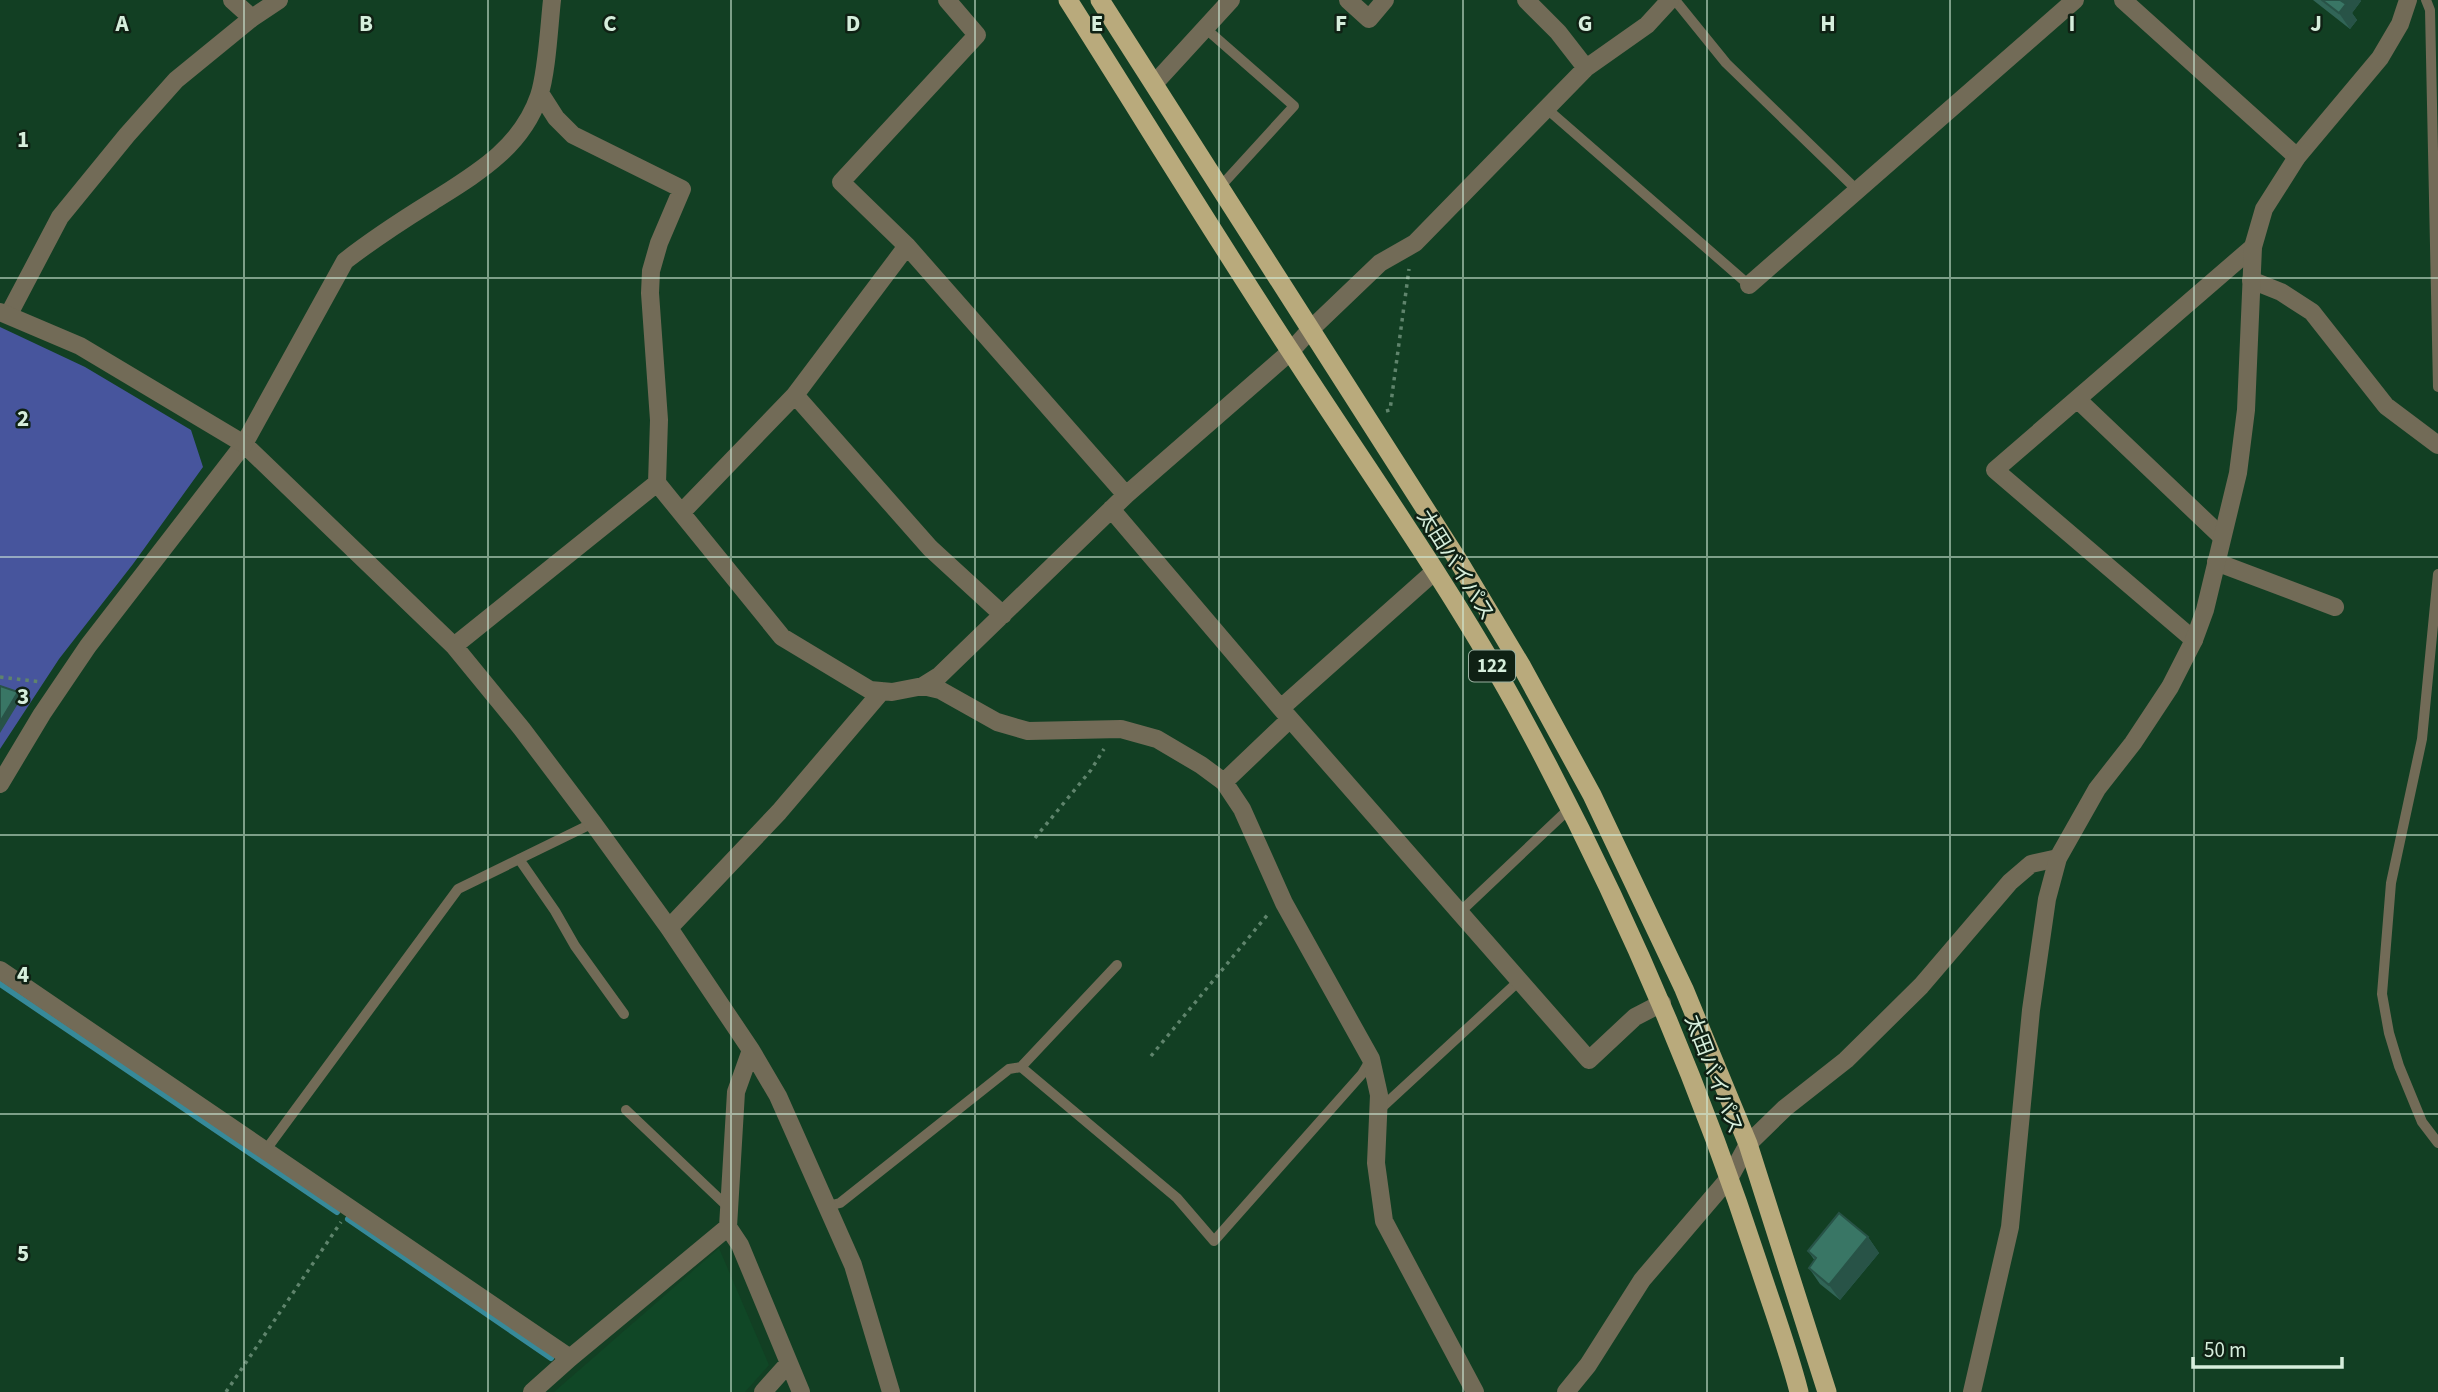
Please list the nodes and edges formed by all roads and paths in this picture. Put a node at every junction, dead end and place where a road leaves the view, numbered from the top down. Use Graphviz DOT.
graph roads {
  1 [pos="232,0"];
  2 [pos="279,0"];
  3 [pos="552,0"];
  4 [pos="947,0"];
  5 [pos="1068,0"];
  6 [pos="1100,0"];
  7 [pos="1231,0"];
  8 [pos="1348,0"];
  9 [pos="1385,0"];
  10 [pos="1526,0"];
  11 [pos="1670,0"];
  12 [pos="1675,0"];
  13 [pos="2075,0"];
  14 [pos="2123,0"];
  15 [pos="2407,0"];
  16 [pos="2426,0"];
  17 [pos="252,18"];
  18 [pos="1206,28"];
  19 [pos="1586,68"];
  20 [pos="1154,84"];
  21 [pos="540,93"];
  22 [pos="1546,108"];
  23 [pos="2297,157"];
  24 [pos="1220,187"];
  25 [pos="1858,191"];
  26 [pos="1412,244"];
  27 [pos="907,246"];
  28 [pos="2253,247"];
  29 [pos="2251,280"];
  30 [pos="1748,285"];
  31 [pos="5,313"];
  32 [pos="1311,328"];
  33 [pos="1290,352"];
  34 [pos="2438,387"];
  35 [pos="794,395"];
  36 [pos="2077,399"];
  37 [pos="1369,420"];
  38 [pos="244,444"];
  39 [pos="2438,445"];
  40 [pos="657,482"];
  41 [pos="1126,495"];
  42 [pos="1111,509"];
  43 [pos="681,512"];
  44 [pos="2222,537"];
  45 [pos="2216,562"];
  46 [pos="1435,571"];
  47 [pos="2438,574"];
  48 [pos="2335,607"];
  49 [pos="1003,615"];
  50 [pos="2194,640"];
  51 [pos="454,646"];
  52 [pos="2434,670"];
  53 [pos="0,677"];
  54 [pos="48,682"];
  55 [pos="923,686"];
  56 [pos="882,691"];
  57 [pos="1286,713"];
  58 [pos="1115,729"];
  59 [pos="1224,782"];
  60 [pos="0,784"];
  61 [pos="1570,808"];
  62 [pos="593,822"];
  63 [pos="1035,838"];
  64 [pos="2058,858"];
  65 [pos="519,859"];
  66 [pos="1282,898"];
  67 [pos="1460,912"];
  68 [pos="668,928"];
  69 [pos="1117,965"];
  70 [pos="0,970"];
  71 [pos="1520,980"];
  72 [pos="1662,1003"];
  73 [pos="624,1014"];
  74 [pos="751,1050"];
  75 [pos="1151,1056"];
  76 [pos="1371,1059"];
  77 [pos="1021,1067"];
  78 [pos="626,1110"];
  79 [pos="1379,1110"];
  80 [pos="2438,1143"];
  81 [pos="1748,1144"];
  82 [pos="265,1151"];
  83 [pos="1730,1177"];
  84 [pos="828,1206"];
  85 [pos="729,1208"];
  86 [pos="350,1209"];
  87 [pos="728,1227"];
  88 [pos="570,1358"];
  89 [pos="788,1364"];
  90 [pos="226,1392"];
  91 [pos="532,1392"];
  92 [pos="763,1392"];
  93 [pos="800,1392"];
  94 [pos="891,1392"];
  95 [pos="1475,1392"];
  96 [pos="1566,1392"];
  97 [pos="1799,1392"];
  98 [pos="1827,1392"];
  99 [pos="1972,1392"];
  1 -- 17 [label="street"];
  2 -- 17 [label="street"];
  3 -- 21 [label="street"];
  4 -- 27 [label="street"];
  5 -- 33 [label="highway, 太田バイパス / 122"];
  6 -- 20 [label="highway, 太田バイパス / 122"];
  7 -- 18 [label="street"];
  8 -- 9 [label="street"];
  10 -- 19 [label="street"];
  11 -- 19 [label="street"];
  12 -- 25 [label="lane"];
  13 -- 25 [label="street"];
  14 -- 23 [label="street"];
  15 -- 23 [label="street"];
  16 -- 34 [label="lane"];
  17 -- 31 [label="street"];
  18 -- 20 [label="street"];
  18 -- 24 [label="lane"];
  19 -- 22 [label="street"];
  20 -- 24 [label="highway, 太田バイパス / 122"];
  21 -- 38 [label="street"];
  21 -- 40 [label="street"];
  22 -- 26 [label="street"];
  22 -- 30 [label="lane"];
  23 -- 28 [label="street"];
  24 -- 32 [label="highway, 太田バイパス / 122"];
  25 -- 30 [label="street"];
  26 -- 32 [label="street"];
  26 -- 37 [label="path"];
  27 -- 35 [label="street"];
  27 -- 41 [label="street"];
  28 -- 29 [label="street"];
  28 -- 36 [label="street"];
  29 -- 39 [label="street"];
  29 -- 44 [label="street"];
  31 -- 38 [label="street"];
  32 -- 33 [label="street"];
  32 -- 37 [label="highway, 太田バイパス / 122"];
  33 -- 41 [label="street"];
  33 -- 46 [label="highway, 太田バイパス / 122"];
  35 -- 43 [label="street"];
  35 -- 49 [label="street"];
  36 -- 44 [label="street"];
  36 -- 50 [label="street"];
  37 -- 81 [label="highway, 太田バイパス / 122"];
  38 -- 51 [label="street"];
  38 -- 60 [label="street"];
  40 -- 43 [label="street"];
  40 -- 51 [label="street"];
  41 -- 42 [label="street"];
  42 -- 49 [label="street"];
  42 -- 57 [label="street"];
  43 -- 56 [label="street"];
  44 -- 45 [label="street"];
  45 -- 48 [label="street"];
  45 -- 50 [label="street"];
  46 -- 57 [label="street"];
  46 -- 61 [label="highway, 太田バイパス / 122"];
  47 -- 52 [label="lane"];
  49 -- 55 [label="street"];
  50 -- 64 [label="street"];
  51 -- 62 [label="street"];
  52 -- 80 [label="lane"];
  53 -- 54 [label="path"];
  55 -- 56 [label="street"];
  55 -- 58 [label="street"];
  56 -- 68 [label="street"];
  57 -- 59 [label="street"];
  57 -- 67 [label="street"];
  58 -- 59 [label="street"];
  58 -- 63 [label="path"];
  59 -- 66 [label="street"];
  61 -- 67 [label="lane"];
  61 -- 72 [label="highway, 太田バイパス / 122"];
  62 -- 65 [label="lane"];
  62 -- 68 [label="street"];
  64 -- 81 [label="street"];
  64 -- 99 [label="street"];
  65 -- 73 [label="lane"];
  65 -- 82 [label="lane"];
  66 -- 75 [label="path"];
  66 -- 76 [label="street"];
  67 -- 71 [label="street"];
  68 -- 74 [label="street"];
  69 -- 77 [label="lane"];
  70 -- 82 [label="street"];
  71 -- 72 [label="street"];
  71 -- 79 [label="lane"];
  72 -- 83 [label="highway, 太田バイパス / 122"];
  74 -- 84 [label="street"];
  74 -- 85 [label="street"];
  76 -- 77 [label="lane"];
  76 -- 79 [label="street"];
  77 -- 84 [label="lane"];
  78 -- 85 [label="lane"];
  79 -- 95 [label="street"];
  81 -- 83 [label="street"];
  81 -- 98 [label="highway, 太田バイパス / 122"];
  82 -- 86 [label="street"];
  83 -- 96 [label="street"];
  83 -- 97 [label="highway, 太田バイパス / 122"];
  84 -- 94 [label="street"];
  85 -- 87 [label="street"];
  86 -- 88 [label="street"];
  86 -- 90 [label="path"];
  87 -- 88 [label="street"];
  87 -- 89 [label="street"];
  88 -- 91 [label="street"];
  89 -- 92 [label="street"];
  89 -- 93 [label="street"];
}
